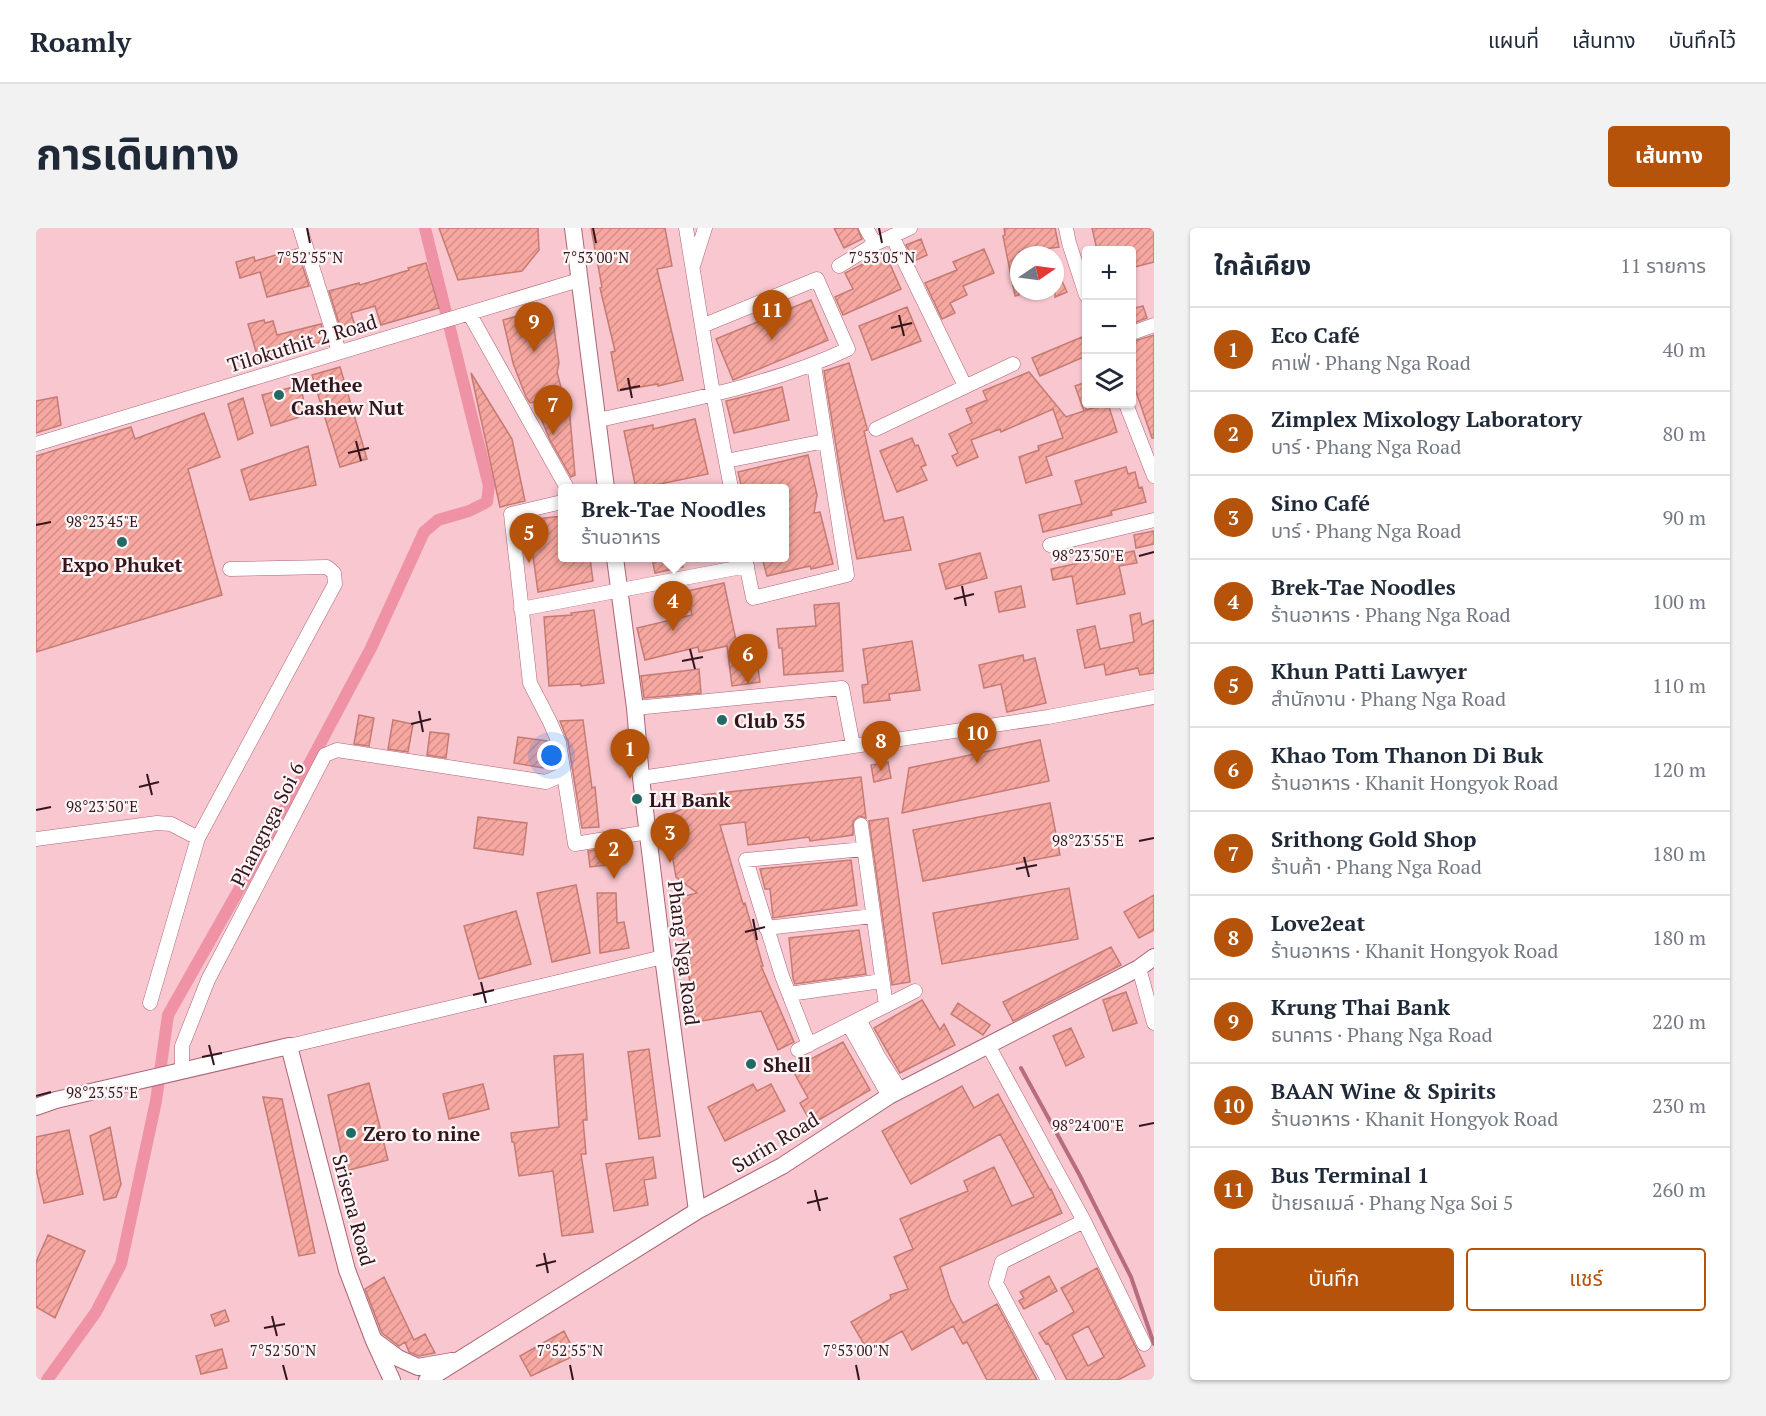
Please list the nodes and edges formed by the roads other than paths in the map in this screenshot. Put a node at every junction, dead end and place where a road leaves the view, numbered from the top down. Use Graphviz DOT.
graph roads {
  1 [pos="300,228"];
  2 [pos="573,228"];
  3 [pos="686,228"];
  4 [pos="705,228"];
  5 [pos="866,228"];
  6 [pos="910,228"];
  7 [pos="1066,228"];
  8 [pos="892,236"];
  9 [pos="875,244"];
  10 [pos="839,266"];
  11 [pos="692,271"];
  12 [pos="579,280"];
  13 [pos="1082,283"];
  14 [pos="463,315"];
  15 [pos="1154,325"];
  16 [pos="702,326"];
  17 [pos="1136,331"];
  18 [pos="339,352"];
  19 [pos="1013,364"];
  20 [pos="814,365"];
  21 [pos="965,387"];
  22 [pos="713,394"];
  23 [pos="1128,408"];
  24 [pos="599,420"];
  25 [pos="876,429"];
  26 [pos="825,441"];
  27 [pos="36,444"];
  28 [pos="726,461"];
  29 [pos="1154,476"];
  30 [pos="564,484"];
  31 [pos="605,484"];
  32 [pos="730,484"];
  33 [pos="558,503"];
  34 [pos="1154,520"];
  35 [pos="1050,545"];
  36 [pos="615,562"];
  37 [pos="746,562"];
  38 [pos="230,569"];
  39 [pos="619,592"];
  40 [pos="521,609"];
  41 [pos="1154,698"];
  42 [pos="635,708"];
  43 [pos="853,745"];
  44 [pos="564,774"];
  45 [pos="641,778"];
  46 [pos="861,825"];
  47 [pos="648,832"];
  48 [pos="198,838"];
  49 [pos="36,839"];
  50 [pos="864,849"];
  51 [pos="873,916"];
  52 [pos="766,928"];
  53 [pos="663,957"];
  54 [pos="1154,957"];
  55 [pos="1139,968"];
  56 [pos="882,981"];
  57 [pos="915,991"];
  58 [pos="789,994"];
  59 [pos="150,1003"];
  60 [pos="886,1006"];
  61 [pos="854,1022"];
  62 [pos="1154,1023"];
  63 [pos="988,1045"];
  64 [pos="289,1046"];
  65 [pos="178,1071"];
  66 [pos="894,1093"];
  67 [pos="36,1104"];
  68 [pos="697,1211"];
  69 [pos="1084,1221"];
  70 [pos="374,1341"];
  71 [pos="1144,1344"];
  72 [pos="459,1360"];
  73 [pos="392,1380"];
  74 [pos="427,1380"];
  75 [pos="448,1380"];
  76 [pos="1048,1380"];
  1 -- 18 [label="street"];
  2 -- 12 [label="street"];
  3 -- 11 [label="street"];
  4 -- 11 [label="street"];
  5 -- 9 [label="street"];
  6 -- 8 [label="street"];
  7 -- 13 [label="street"];
  8 -- 9 [label="street"];
  8 -- 21 [label="street"];
  9 -- 10 [label="street"];
  11 -- 16 [label="street"];
  12 -- 14 [label="street, Tilokuthit 2 Road"];
  12 -- 24 [label="street"];
  14 -- 18 [label="street, Tilokuthit 2 Road"];
  14 -- 30 [label="street"];
  15 -- 17 [label="street"];
  16 -- 20 [label="street"];
  16 -- 22 [label="street"];
  18 -- 27 [label="street, Tilokuthit 2 Road"];
  19 -- 21 [label="street"];
  20 -- 22 [label="street"];
  20 -- 26 [label="street"];
  21 -- 25 [label="street"];
  22 -- 24 [label="street"];
  22 -- 28 [label="street"];
  23 -- 29 [label="street"];
  24 -- 31 [label="street"];
  26 -- 28 [label="street"];
  26 -- 37 [label="street"];
  28 -- 32 [label="street"];
  33 -- 40 [label="street"];
  34 -- 35 [label="street"];
  36 -- 39 [label="street, Phang Nga Road"];
  37 -- 39 [label="street"];
  38 -- 48 [label="street"];
  39 -- 40 [label="street"];
  39 -- 42 [label="street, Phang Nga Road"];
  40 -- 44 [label="street"];
  41 -- 43 [label="street"];
  42 -- 43 [label="street"];
  42 -- 45 [label="street, Phang Nga Road"];
  43 -- 45 [label="street"];
  44 -- 47 [label="street"];
  44 -- 65 [label="street, Phangnga Soi 6"];
  45 -- 47 [label="street, Phang Nga Road"];
  46 -- 50 [label="street"];
  47 -- 53 [label="street, Phang Nga Road"];
  48 -- 49 [label="street"];
  48 -- 59 [label="street"];
  50 -- 51 [label="street"];
  50 -- 52 [label="street"];
  51 -- 52 [label="street"];
  51 -- 56 [label="street"];
  52 -- 58 [label="street"];
  53 -- 64 [label="street"];
  53 -- 68 [label="street, Phang Nga Road"];
  54 -- 55 [label="street, Surin Road"];
  55 -- 62 [label="street"];
  55 -- 63 [label="street, Surin Road"];
  56 -- 58 [label="street"];
  56 -- 60 [label="street"];
  57 -- 60 [label="street"];
  58 -- 61 [label="street"];
  60 -- 61 [label="street"];
  61 -- 66 [label="street"];
  63 -- 66 [label="street, Surin Road"];
  63 -- 69 [label="street"];
  64 -- 65 [label="street"];
  64 -- 70 [label="street, Srisena Road"];
  65 -- 67 [label="street"];
  66 -- 68 [label="street, Surin Road"];
  68 -- 72 [label="street, Surin Road"];
  69 -- 71 [label="street"];
  69 -- 76 [label="street"];
  70 -- 72 [label="street"];
  70 -- 73 [label="street, Srisena Road"];
  72 -- 74 [label="street, Surin Road"];
  72 -- 75 [label="street"];
}
